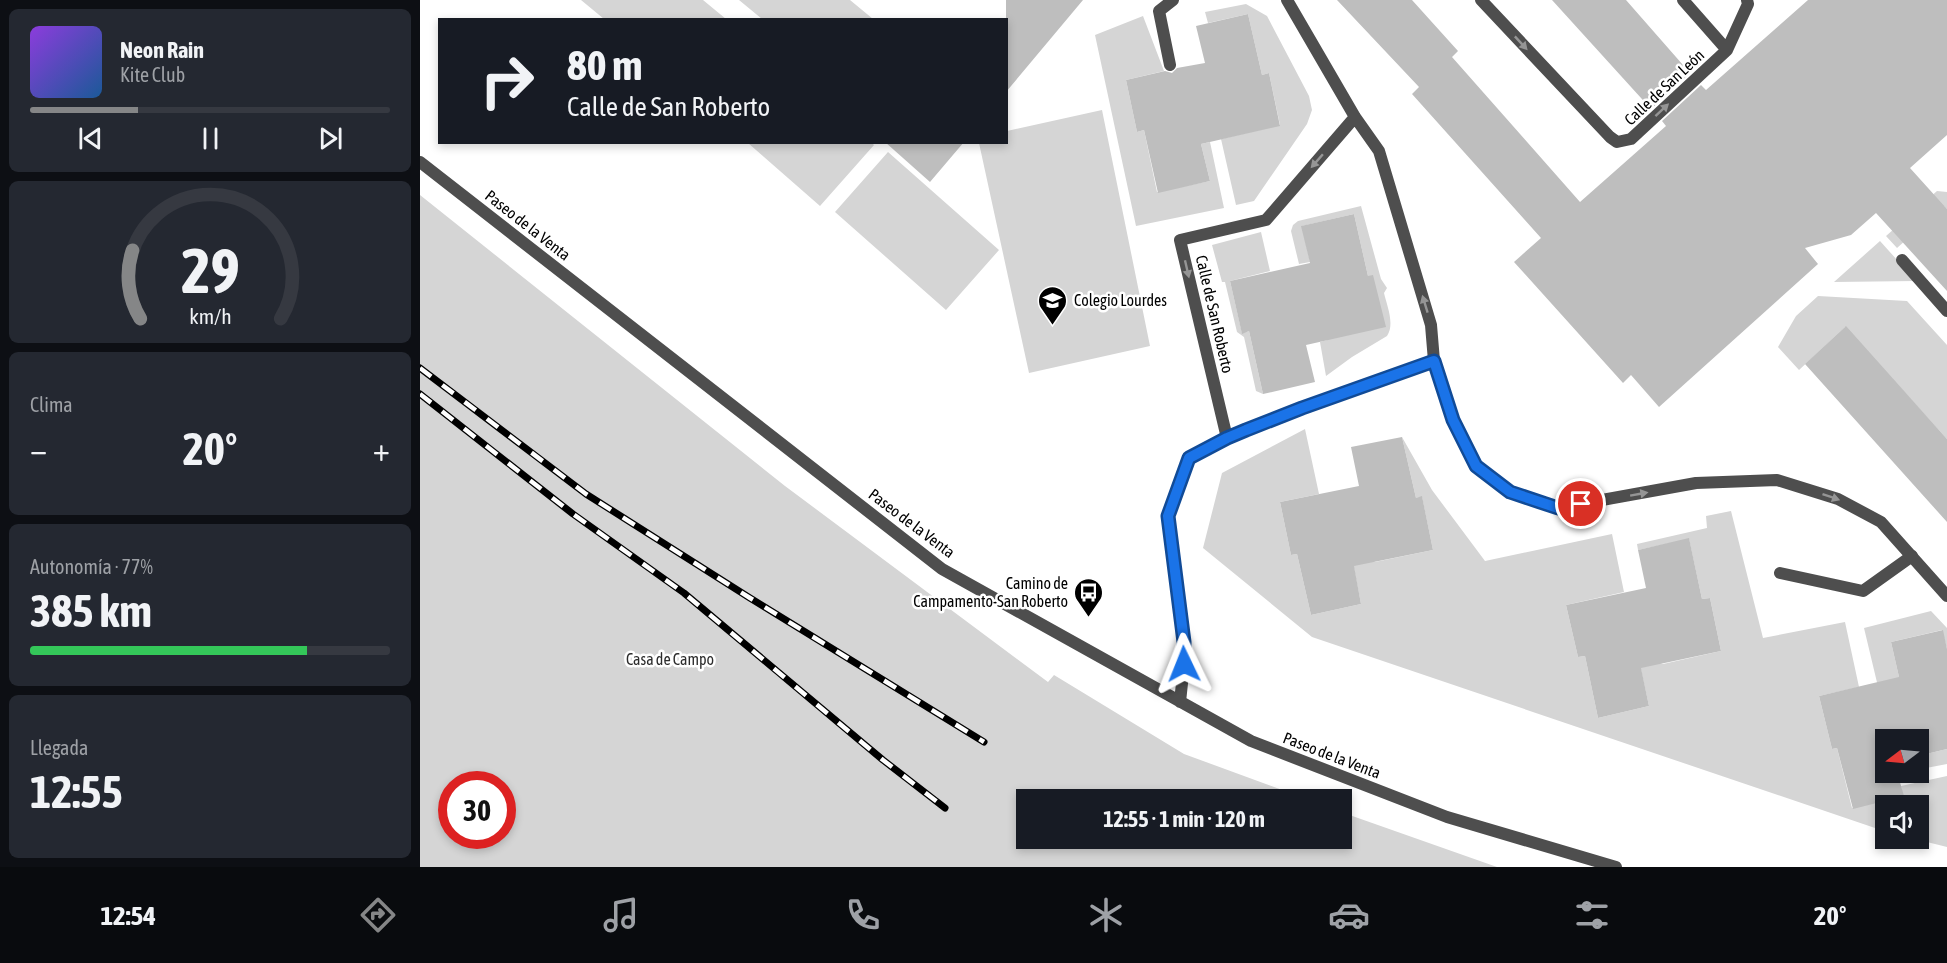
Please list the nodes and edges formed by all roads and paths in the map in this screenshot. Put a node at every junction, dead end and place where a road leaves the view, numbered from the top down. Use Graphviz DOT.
graph roads {
  1 [pos="1173,0"];
  2 [pos="1287,0"];
  3 [pos="1481,0"];
  4 [pos="1683,0"];
  5 [pos="1747,0"];
  6 [pos="1727,50"];
  7 [pos="1170,65"];
  8 [pos="1355,117"];
  9 [pos="420,162"];
  10 [pos="1902,260"];
  11 [pos="1947,311"];
  12 [pos="1434,361"];
  13 [pos="1227,438"];
  14 [pos="1912,556"];
  15 [pos="1780,573"];
  16 [pos="1947,596"];
  17 [pos="1180,702"];
  18 [pos="1615,867"];
  1 -- 7 [label="street"];
  2 -- 8 [label="street"];
  3 -- 6 [label="street, Calle de San León, one-way"];
  4 -- 6 [label="street"];
  5 -- 6 [label="street, Calle de San León"];
  12 -- 8 [label="street, one-way"];
  8 -- 13 [label="street, Calle de San Roberto, one-way"];
  9 -- 17 [label="street, Paseo de la Venta"];
  10 -- 11 [label="street"];
  12 -- 13 [label="street"];
  12 -- 14 [label="street, one-way"];
  13 -- 17 [label="street"];
  14 -- 15 [label="street"];
  14 -- 16 [label="street"];
  17 -- 18 [label="street, Paseo de la Venta"];
}
